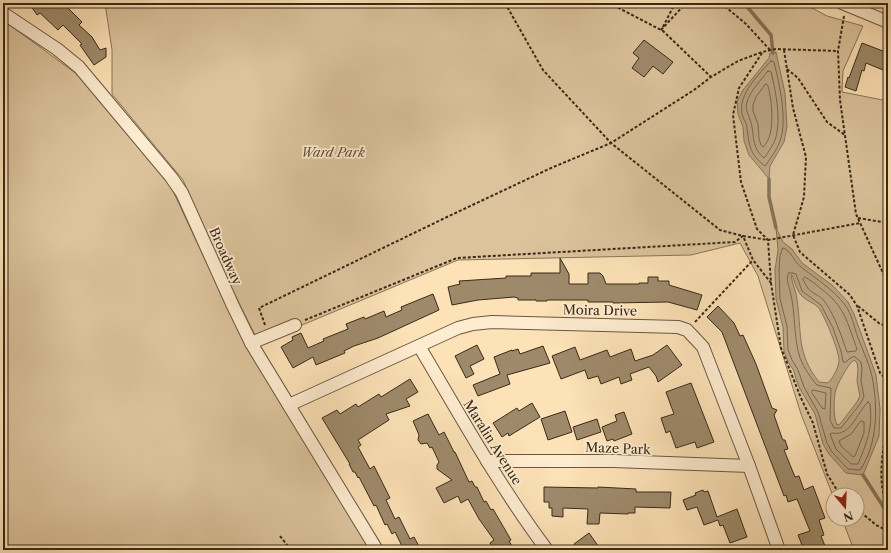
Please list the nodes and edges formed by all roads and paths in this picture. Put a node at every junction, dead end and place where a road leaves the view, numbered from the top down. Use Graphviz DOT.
graph roads {
  1 [pos="505,3"];
  2 [pos="609,3"];
  3 [pos="675,3"];
  4 [pos="686,3"];
  5 [pos="721,3"];
  6 [pos="843,4"];
  7 [pos="3,13"];
  8 [pos="888,22"];
  9 [pos="661,30"];
  10 [pos="770,50"];
  11 [pos="784,50"];
  12 [pos="838,50"];
  13 [pos="762,52"];
  14 [pos="787,69"];
  15 [pos="711,77"];
  16 [pos="845,135"];
  17 [pos="612,143"];
  18 [pos="858,218"];
  19 [pos="860,223"];
  20 [pos="888,223"];
  21 [pos="793,235"];
  22 [pos="743,236"];
  23 [pos="768,240"];
  24 [pos="753,260"];
  25 [pos="771,283"];
  26 [pos="888,283"];
  27 [pos="857,306"];
  28 [pos="295,325"];
  29 [pos="888,326"];
  30 [pos="688,330"];
  31 [pos="270,335"];
  32 [pos="252,343"];
  33 [pos="419,346"];
  34 [pos="888,381"];
  35 [pos="289,405"];
  36 [pos="888,426"];
  37 [pos="487,461"];
  38 [pos="749,466"];
  39 [pos="835,487"];
  40 [pos="888,504"];
  41 [pos="865,516"];
  42 [pos="888,531"];
  43 [pos="280,536"];
  44 [pos="291,550"];
  45 [pos="377,550"];
  46 [pos="547,550"];
  47 [pos="779,550"];
  1 -- 17 [label="path"];
  2 -- 9 [label="path"];
  3 -- 9 [label="path"];
  4 -- 9 [label="path"];
  5 -- 10 [label="path"];
  6 -- 8 [label="street"];
  6 -- 12 [label="path"];
  7 -- 32 [label="street, Broadway"];
  9 -- 15 [label="path"];
  10 -- 11 [label="path"];
  10 -- 13 [label="path"];
  11 -- 12 [label="path"];
  11 -- 14 [label="path"];
  12 -- 16 [label="path"];
  13 -- 15 [label="path"];
  13 -- 23 [label="path"];
  14 -- 16 [label="path"];
  14 -- 21 [label="path"];
  15 -- 17 [label="path"];
  16 -- 18 [label="path"];
  17 -- 22 [label="path"];
  17 -- 31 [label="path"];
  18 -- 19 [label="path"];
  18 -- 20 [label="path"];
  19 -- 21 [label="path"];
  19 -- 26 [label="path"];
  21 -- 23 [label="path"];
  21 -- 27 [label="path"];
  22 -- 23 [label="path"];
  22 -- 24 [label="path"];
  22 -- 28 [label="path"];
  23 -- 25 [label="path"];
  24 -- 25 [label="path"];
  24 -- 30 [label="path"];
  25 -- 39 [label="path"];
  27 -- 29 [label="path"];
  27 -- 34 [label="path"];
  28 -- 31 [label="street"];
  30 -- 33 [label="street, Moira Drive"];
  30 -- 38 [label="street"];
  31 -- 32 [label="street"];
  32 -- 35 [label="street, Broadway"];
  33 -- 35 [label="street, Moira Drive"];
  33 -- 37 [label="street, Maralin Avenue"];
  35 -- 45 [label="street, Broadway"];
  36 -- 40 [label="path"];
  37 -- 38 [label="street, Maze Park"];
  37 -- 46 [label="street, Maralin Avenue"];
  38 -- 47 [label="street"];
  41 -- 42 [label="path"];
  43 -- 44 [label="path"];
}
